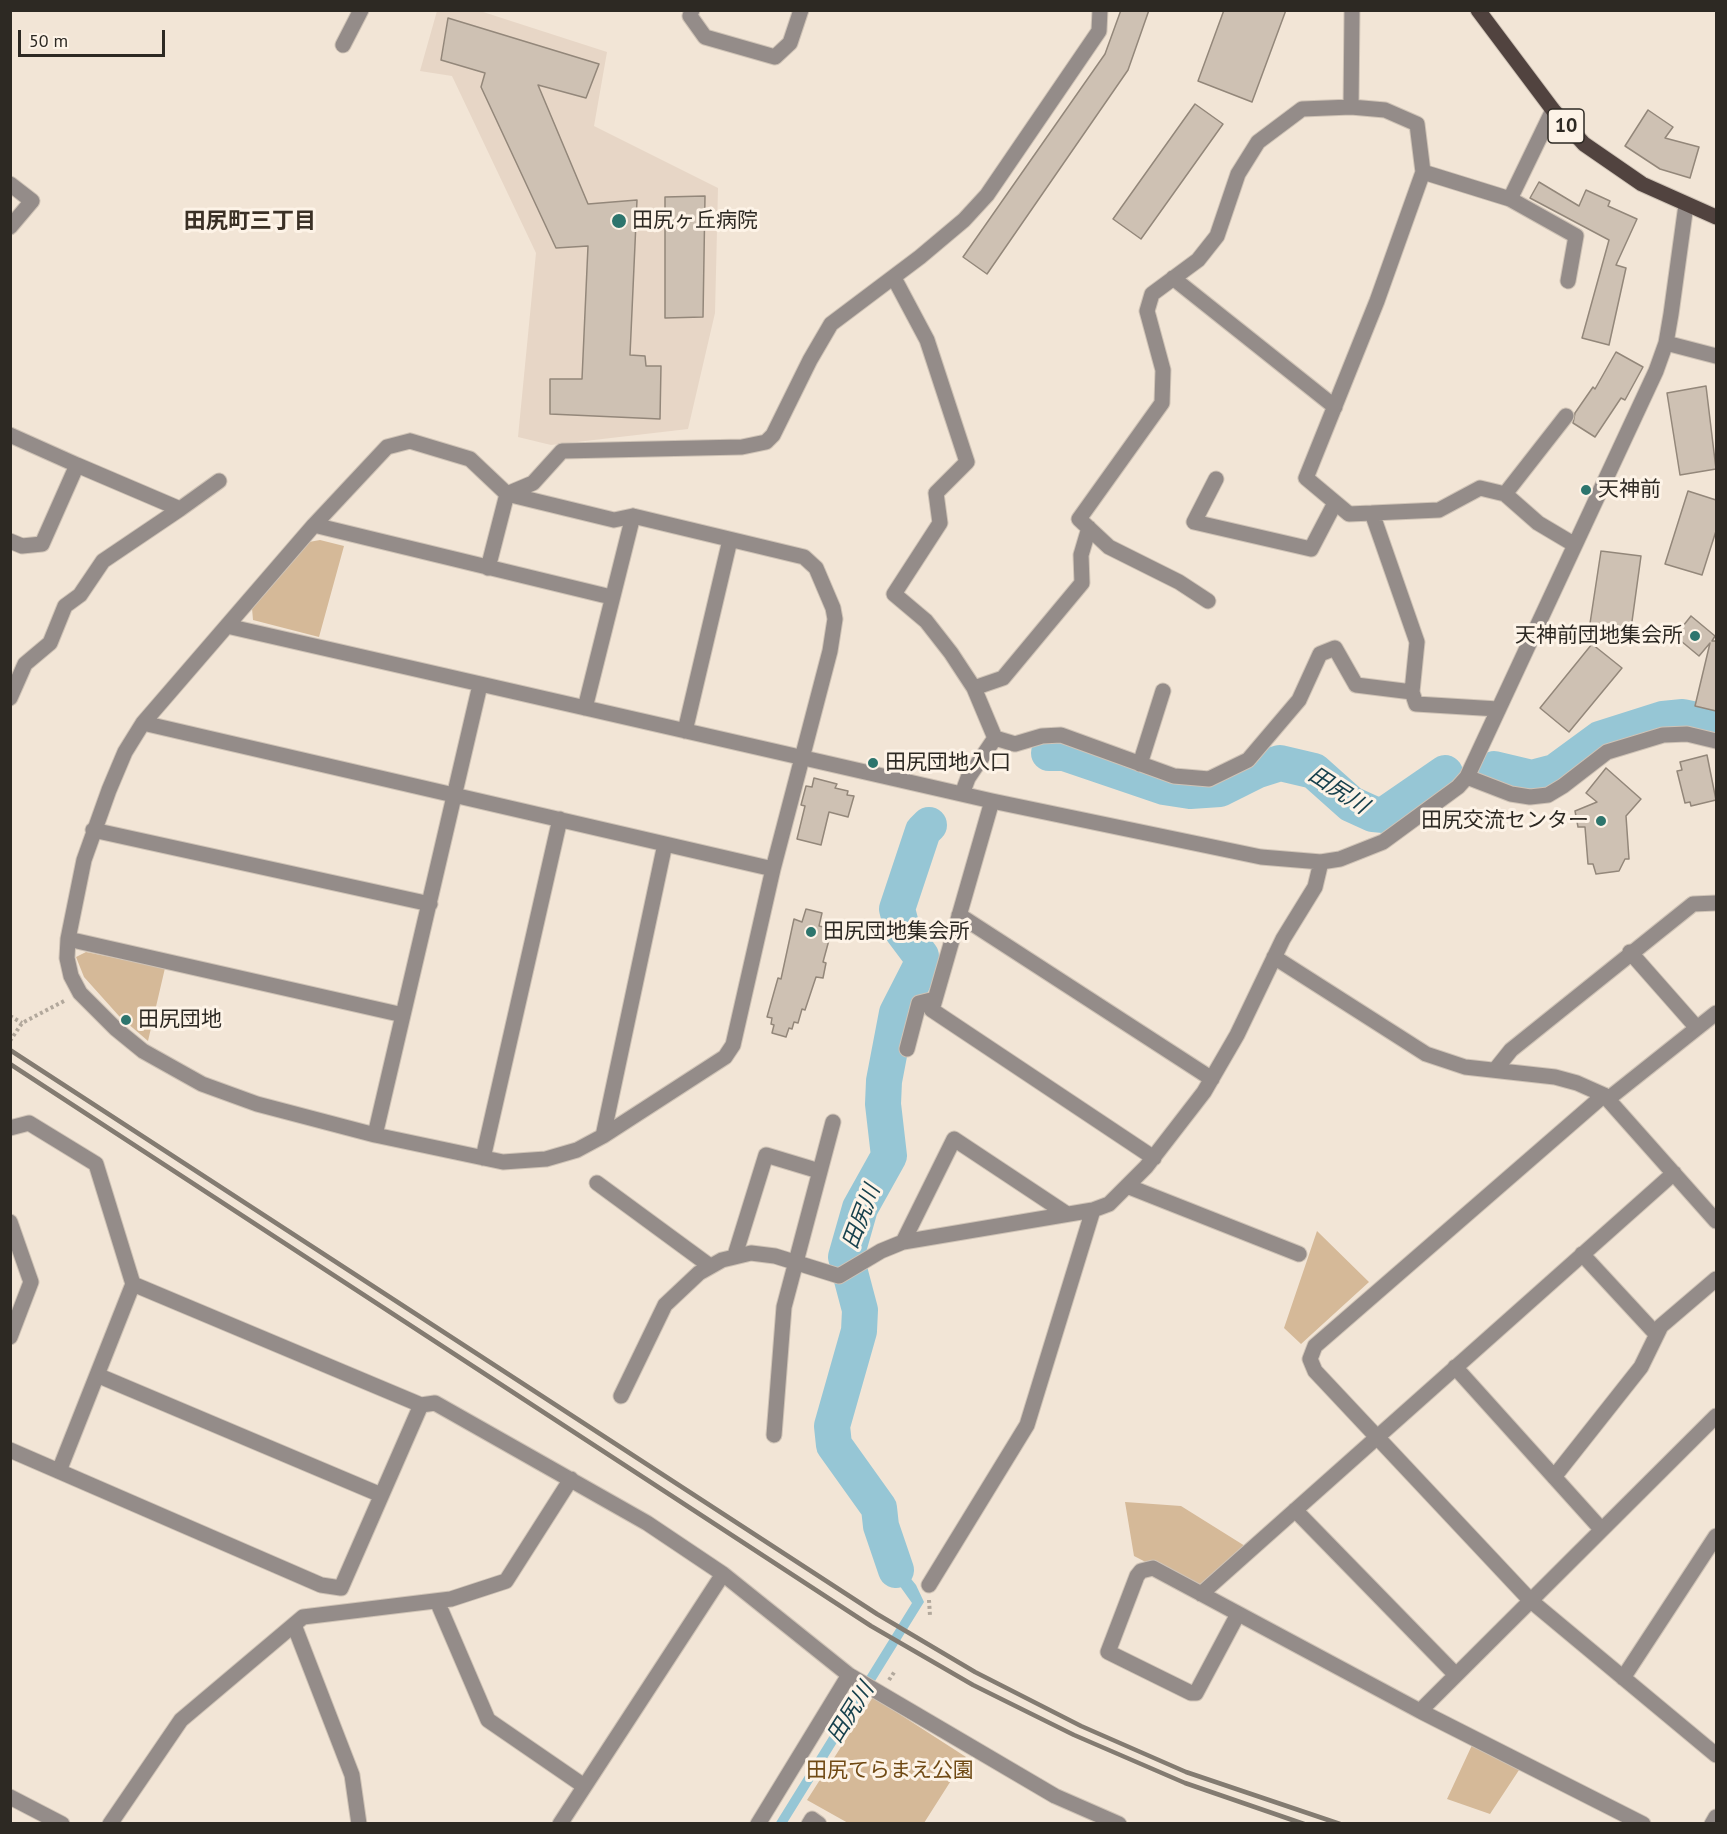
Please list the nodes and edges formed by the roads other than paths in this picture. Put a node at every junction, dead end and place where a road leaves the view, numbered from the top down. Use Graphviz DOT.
graph roads {
  1 [pos="361,10"];
  2 [pos="692,10"];
  3 [pos="801,10"];
  4 [pos="1100,10"];
  5 [pos="1352,10"];
  6 [pos="1478,10"];
  7 [pos="343,45"];
  8 [pos="1351,106"];
  9 [pos="1553,110"];
  10 [pos="1423,172"];
  11 [pos="10,184"];
  12 [pos="1510,199"];
  13 [pos="1686,205"];
  14 [pos="1716,218"];
  15 [pos="10,227"];
  16 [pos="894,278"];
  17 [pos="1173,278"];
  18 [pos="1568,281"];
  19 [pos="1666,343"];
  20 [pos="1716,356"];
  21 [pos="1335,407"];
  22 [pos="1566,416"];
  23 [pos="10,435"];
  24 [pos="77,465"];
  25 [pos="1216,479"];
  26 [pos="219,481"];
  27 [pos="507,494"];
  28 [pos="1505,494"];
  29 [pos="1335,503"];
  30 [pos="180,509"];
  31 [pos="1372,513"];
  32 [pos="633,516"];
  33 [pos="314,525"];
  34 [pos="1089,528"];
  35 [pos="730,540"];
  36 [pos="10,541"];
  37 [pos="1575,545"];
  38 [pos="488,568"];
  39 [pos="611,597"];
  40 [pos="1208,601"];
  41 [pos="227,626"];
  42 [pos="480,685"];
  43 [pos="974,688"];
  44 [pos="1163,691"];
  45 [pos="1412,692"];
  46 [pos="10,698"];
  47 [pos="585,708"];
  48 [pos="1498,709"];
  49 [pos="143,723"];
  50 [pos="685,731"];
  51 [pos="995,738"];
  52 [pos="1716,741"];
  53 [pos="801,759"];
  54 [pos="1140,764"];
  55 [pos="1467,777"];
  56 [pos="962,794"];
  57 [pos="454,795"];
  58 [pos="992,801"];
  59 [pos="560,819"];
  60 [pos="93,830"];
  61 [pos="665,844"];
  62 [pos="1321,862"];
  63 [pos="773,869"];
  64 [pos="1716,903"];
  65 [pos="430,904"];
  66 [pos="959,915"];
  67 [pos="68,939"];
  68 [pos="1630,952"];
  69 [pos="1274,957"];
  70 [pos="935,999"];
  71 [pos="1716,1013"];
  72 [pos="403,1015"];
  73 [pos="1697,1028"];
  74 [pos="907,1048"];
  75 [pos="1495,1070"];
  76 [pos="1212,1079"];
  77 [pos="1606,1097"];
  78 [pos="833,1122"];
  79 [pos="10,1128"];
  80 [pos="375,1135"];
  81 [pos="603,1136"];
  82 [pos="483,1158"];
  83 [pos="1154,1158"];
  84 [pos="819,1171"];
  85 [pos="1674,1173"];
  86 [pos="597,1183"];
  87 [pos="1127,1186"];
  88 [pos="1093,1210"];
  89 [pos="1067,1214"];
  90 [pos="1716,1221"];
  91 [pos="10,1222"];
  92 [pos="903,1242"];
  93 [pos="1299,1254"];
  94 [pos="1582,1254"];
  95 [pos="735,1255"];
  96 [pos="794,1262"];
  97 [pos="710,1266"];
  98 [pos="1716,1279"];
  99 [pos="133,1284"];
  100 [pos="1656,1334"];
  101 [pos="10,1336"];
  102 [pos="1455,1367"];
  103 [pos="97,1375"];
  104 [pos="621,1396"];
  105 [pos="421,1405"];
  106 [pos="1716,1416"];
  107 [pos="774,1435"];
  108 [pos="1377,1437"];
  109 [pos="10,1450"];
  110 [pos="59,1471"];
  111 [pos="1554,1477"];
  112 [pos="572,1479"];
  113 [pos="381,1495"];
  114 [pos="1294,1510"];
  115 [pos="1601,1529"];
  116 [pos="1716,1536"];
  117 [pos="723,1574"];
  118 [pos="929,1585"];
  119 [pos="1201,1594"];
  120 [pos="437,1601"];
  121 [pos="1531,1601"];
  122 [pos="1239,1614"];
  123 [pos="294,1625"];
  124 [pos="1456,1675"];
  125 [pos="854,1678"];
  126 [pos="1623,1678"];
  127 [pos="1420,1711"];
  128 [pos="1716,1755"];
  129 [pos="584,1786"];
  130 [pos="10,1797"];
  131 [pos="1716,1817"];
  132 [pos="362,1822"];
  133 [pos="62,1824"];
  134 [pos="110,1824"];
  135 [pos="560,1824"];
  136 [pos="758,1824"];
  137 [pos="809,1824"];
  138 [pos="819,1824"];
  139 [pos="1119,1824"];
  140 [pos="1643,1824"];
  141 [pos="1712,1824"];
  1 -- 7 [label="street"];
  2 -- 3 [label="street"];
  4 -- 16 [label="street"];
  5 -- 8 [label="street"];
  6 -- 9 [label="main road, 10"];
  8 -- 10 [label="street"];
  8 -- 17 [label="street"];
  9 -- 12 [label="street"];
  9 -- 13 [label="main road, 10"];
  10 -- 12 [label="street"];
  10 -- 21 [label="street"];
  11 -- 15 [label="street"];
  12 -- 18 [label="street"];
  13 -- 14 [label="main road, 10"];
  13 -- 19 [label="street"];
  16 -- 27 [label="street"];
  16 -- 43 [label="street"];
  17 -- 21 [label="street"];
  17 -- 34 [label="street"];
  19 -- 20 [label="street"];
  19 -- 37 [label="street"];
  21 -- 29 [label="street"];
  22 -- 28 [label="street"];
  23 -- 24 [label="street"];
  24 -- 30 [label="street"];
  24 -- 36 [label="street"];
  25 -- 29 [label="street"];
  26 -- 30 [label="street"];
  27 -- 32 [label="street"];
  27 -- 33 [label="street"];
  27 -- 38 [label="street"];
  28 -- 31 [label="street"];
  28 -- 37 [label="street"];
  29 -- 31 [label="street"];
  30 -- 46 [label="street"];
  31 -- 45 [label="street"];
  32 -- 35 [label="street"];
  32 -- 39 [label="street"];
  33 -- 38 [label="street"];
  33 -- 41 [label="street"];
  34 -- 40 [label="street"];
  34 -- 43 [label="street"];
  35 -- 50 [label="street"];
  35 -- 53 [label="street"];
  37 -- 48 [label="street"];
  38 -- 39 [label="street"];
  39 -- 47 [label="street"];
  41 -- 42 [label="street"];
  41 -- 49 [label="street"];
  42 -- 47 [label="street"];
  42 -- 57 [label="street"];
  43 -- 51 [label="street"];
  44 -- 54 [label="street"];
  45 -- 48 [label="street"];
  45 -- 54 [label="street"];
  47 -- 50 [label="street"];
  48 -- 55 [label="street"];
  49 -- 57 [label="street"];
  49 -- 60 [label="street"];
  50 -- 53 [label="street"];
  51 -- 54 [label="street"];
  51 -- 56 [label="street"];
  52 -- 55 [label="street"];
  53 -- 56 [label="street"];
  53 -- 63 [label="street"];
  55 -- 62 [label="street"];
  56 -- 58 [label="street"];
  57 -- 59 [label="street"];
  57 -- 65 [label="street"];
  58 -- 62 [label="street"];
  58 -- 66 [label="street"];
  59 -- 61 [label="street"];
  59 -- 82 [label="street"];
  60 -- 65 [label="street"];
  60 -- 67 [label="street"];
  61 -- 63 [label="street"];
  61 -- 81 [label="street"];
  62 -- 69 [label="street"];
  63 -- 81 [label="street"];
  64 -- 68 [label="street"];
  65 -- 72 [label="street"];
  66 -- 70 [label="street"];
  66 -- 76 [label="street"];
  67 -- 72 [label="street"];
  67 -- 80 [label="street"];
  68 -- 73 [label="street"];
  68 -- 75 [label="street"];
  69 -- 75 [label="street"];
  69 -- 76 [label="street"];
  70 -- 74 [label="street"];
  70 -- 83 [label="street"];
  71 -- 73 [label="street"];
  72 -- 80 [label="street"];
  73 -- 77 [label="street"];
  75 -- 77 [label="street"];
  76 -- 83 [label="street"];
  77 -- 85 [label="street"];
  77 -- 108 [label="street"];
  78 -- 84 [label="street"];
  79 -- 99 [label="street"];
  80 -- 82 [label="street"];
  81 -- 82 [label="street"];
  83 -- 87 [label="street"];
  84 -- 95 [label="street"];
  84 -- 96 [label="street"];
  85 -- 90 [label="street"];
  85 -- 94 [label="street"];
  86 -- 97 [label="street"];
  87 -- 88 [label="street"];
  87 -- 93 [label="street"];
  88 -- 89 [label="street"];
  88 -- 118 [label="street"];
  89 -- 92 [label="street"];
  89 -- 92 [label="street"];
  91 -- 101 [label="street"];
  92 -- 96 [label="street"];
  94 -- 100 [label="street"];
  94 -- 102 [label="street"];
  95 -- 96 [label="street"];
  95 -- 97 [label="street"];
  96 -- 107 [label="street"];
  97 -- 104 [label="street"];
  98 -- 100 [label="street"];
  99 -- 103 [label="street"];
  99 -- 105 [label="street"];
  100 -- 111 [label="street"];
  102 -- 108 [label="street"];
  102 -- 111 [label="street"];
  103 -- 110 [label="street"];
  103 -- 113 [label="street"];
  105 -- 112 [label="street"];
  105 -- 113 [label="street"];
  106 -- 115 [label="street"];
  108 -- 114 [label="street"];
  108 -- 121 [label="street"];
  109 -- 110 [label="street"];
  110 -- 113 [label="street"];
  111 -- 115 [label="street"];
  112 -- 117 [label="street"];
  112 -- 120 [label="street"];
  114 -- 119 [label="street"];
  114 -- 124 [label="street"];
  115 -- 121 [label="street"];
  116 -- 126 [label="street"];
  117 -- 125 [label="street"];
  117 -- 129 [label="street"];
  119 -- 122 [label="street"];
  119 -- 122 [label="street"];
  120 -- 123 [label="street"];
  120 -- 129 [label="street"];
  121 -- 124 [label="street"];
  121 -- 126 [label="street"];
  122 -- 127 [label="street"];
  123 -- 132 [label="street"];
  123 -- 134 [label="street"];
  124 -- 127 [label="street"];
  125 -- 136 [label="street"];
  125 -- 139 [label="street"];
  126 -- 128 [label="street"];
  127 -- 140 [label="street"];
  129 -- 135 [label="street"];
  130 -- 133 [label="street"];
  131 -- 141 [label="street"];
  137 -- 138 [label="street"];
}
